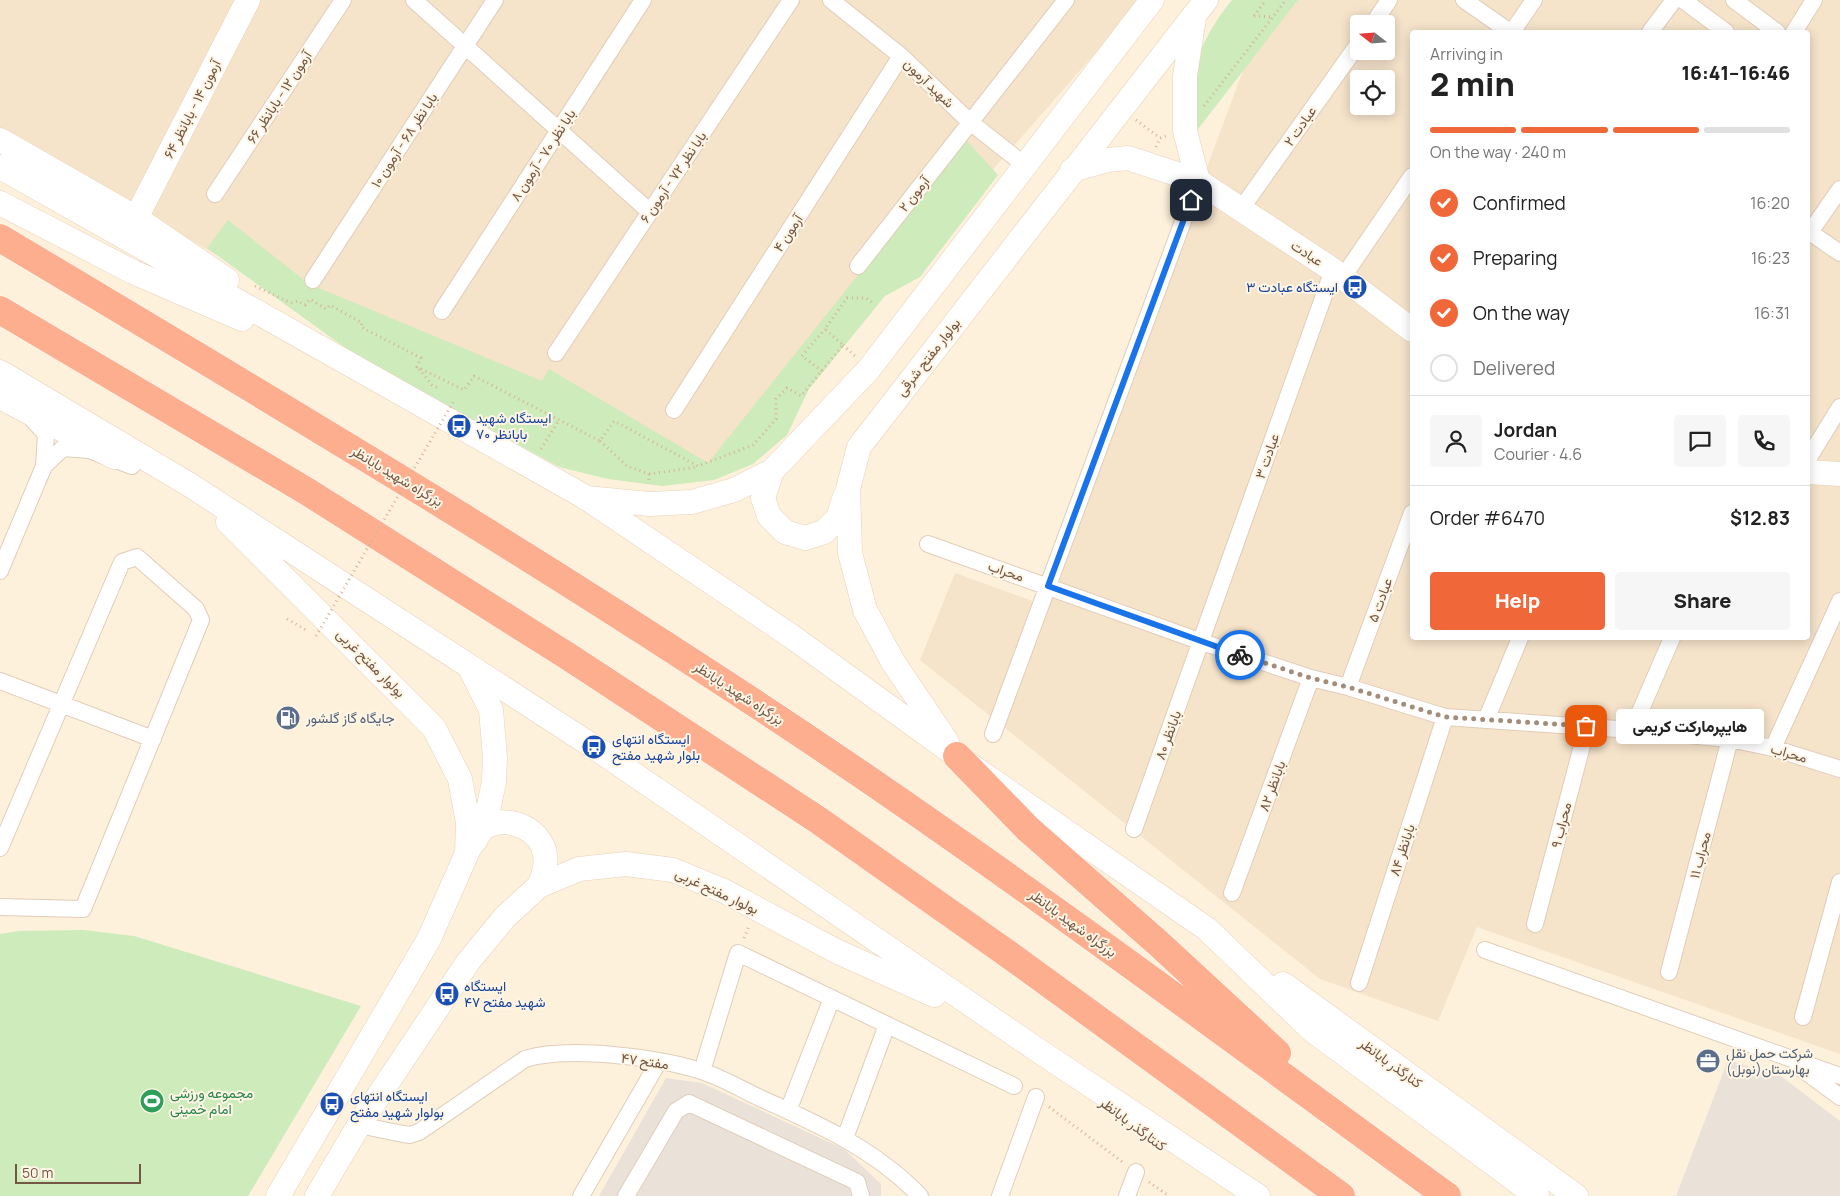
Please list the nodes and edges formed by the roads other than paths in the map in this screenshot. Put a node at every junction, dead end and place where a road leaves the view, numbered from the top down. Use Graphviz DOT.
graph roads {
  1 [pos="248,0"];
  2 [pos="343,0"];
  3 [pos="414,0"];
  4 [pos="496,0"];
  5 [pos="643,0"];
  6 [pos="791,0"];
  7 [pos="831,0"];
  8 [pos="1066,0"];
  9 [pos="1152,0"];
  10 [pos="1389,0"];
  11 [pos="1464,0"];
  12 [pos="1534,0"];
  13 [pos="1674,0"];
  14 [pos="1682,0"];
  15 [pos="1734,0"];
  16 [pos="1814,0"];
  17 [pos="1200,8"];
  18 [pos="1378,15"];
  19 [pos="1508,30"];
  20 [pos="1512,30"];
  21 [pos="1652,30"];
  22 [pos="1723,30"];
  23 [pos="1774,30"];
  24 [pos="1795,30"];
  25 [pos="465,46"];
  26 [pos="901,56"];
  27 [pos="1350,56"];
  28 [pos="970,122"];
  29 [pos="559,130"];
  30 [pos="0,140"];
  31 [pos="1026,166"];
  32 [pos="0,167"];
  33 [pos="1072,170"];
  34 [pos="1410,179"];
  35 [pos="1198,181"];
  36 [pos="1840,190"];
  37 [pos="215,194"];
  38 [pos="0,203"];
  39 [pos="1241,209"];
  40 [pos="650,212"];
  41 [pos="136,218"];
  42 [pos="1810,230"];
  43 [pos="1810,234"];
  44 [pos="0,238"];
  45 [pos="1840,253"];
  46 [pos="858,266"];
  47 [pos="1338,273"];
  48 [pos="313,280"];
  49 [pos="0,310"];
  50 [pos="442,311"];
  51 [pos="1410,328"];
  52 [pos="556,353"];
  53 [pos="0,372"];
  54 [pos="363,372"];
  55 [pos="0,397"];
  56 [pos="1840,407"];
  57 [pos="674,410"];
  58 [pos="26,412"];
  59 [pos="1810,456"];
  60 [pos="44,466"];
  61 [pos="132,466"];
  62 [pos="772,471"];
  63 [pos="1810,472"];
  64 [pos="1840,474"];
  65 [pos="190,485"];
  66 [pos="848,489"];
  67 [pos="585,497"];
  68 [pos="1410,518"];
  69 [pos="928,544"];
  70 [pos="0,571"];
  71 [pos="1048,586"];
  72 [pos="1840,601"];
  73 [pos="1519,640"];
  74 [pos="1671,640"];
  75 [pos="1202,642"];
  76 [pos="468,666"];
  77 [pos="1311,678"];
  78 [pos="0,681"];
  79 [pos="1348,687"];
  80 [pos="61,704"];
  81 [pos="1445,717"];
  82 [pos="1486,720"];
  83 [pos="1586,726"];
  84 [pos="1632,730"];
  85 [pos="994,734"];
  86 [pos="153,739"];
  87 [pos="1730,739"];
  88 [pos="1773,748"];
  89 [pos="957,756"];
  90 [pos="1840,769"];
  91 [pos="1134,829"];
  92 [pos="0,848"];
  93 [pos="467,853"];
  94 [pos="1840,882"];
  95 [pos="539,886"];
  96 [pos="1232,893"];
  97 [pos="0,907"];
  98 [pos="1536,924"];
  99 [pos="1206,929"];
  100 [pos="1485,950"];
  101 [pos="1669,972"];
  102 [pos="1359,983"];
  103 [pos="832,998"];
  104 [pos="1803,1017"];
  105 [pos="887,1025"];
  106 [pos="1039,1051"];
  107 [pos="1784,1056"];
  108 [pos="659,1061"];
  109 [pos="702,1071"];
  110 [pos="1840,1076"];
  111 [pos="1014,1086"];
  112 [pos="1036,1097"];
  113 [pos="1840,1097"];
  114 [pos="788,1111"];
  115 [pos="359,1125"];
  116 [pos="845,1138"];
  117 [pos="1367,1138"];
  118 [pos="1136,1172"];
  119 [pos="278,1196"];
  120 [pos="317,1196"];
  121 [pos="580,1196"];
  122 [pos="626,1196"];
  123 [pos="861,1196"];
  124 [pos="920,1196"];
  125 [pos="1000,1196"];
  126 [pos="1127,1196"];
  127 [pos="1228,1196"];
  128 [pos="1258,1196"];
  129 [pos="1342,1196"];
  130 [pos="1447,1196"];
  131 [pos="1536,1196"];
  132 [pos="1576,1196"];
  1 -- 41 [label="main road, آرمون ۱۴ - بابانظر ۶۴"];
  2 -- 37 [label="street, آرمون ۱۲ - بابانظر ۶۶"];
  3 -- 25 [label="street"];
  4 -- 25 [label="street, بابا نظر ۶۸ - آرمون ۱۰"];
  5 -- 29 [label="street, بابا نظر ۷۰ - آرمون ۸"];
  6 -- 40 [label="street, بابا نظر ۷۲ - آرمون ۶"];
  7 -- 26 [label="street, شهید آرمون"];
  8 -- 28 [label="street, آرمون ۲"];
  9 -- 31 [label="main road"];
  10 -- 18 [label="street"];
  11 -- 19 [label="street"];
  12 -- 20 [label="street"];
  13 -- 21 [label="street"];
  14 -- 22 [label="street"];
  15 -- 23 [label="street"];
  16 -- 24 [label="street"];
  17 -- 33 [label="main road, بولوار مفتح شرقی"];
  17 -- 35 [label="main road"];
  25 -- 29 [label="street"];
  25 -- 48 [label="street, بابا نظر ۶۸ - آرمون ۱۰"];
  26 -- 28 [label="street, شهید آرمون"];
  26 -- 57 [label="street, آرمون ۴"];
  27 -- 39 [label="street, عبادت ۲"];
  28 -- 31 [label="street, شهید آرمون"];
  28 -- 46 [label="street, آرمون ۲"];
  29 -- 40 [label="street"];
  29 -- 50 [label="street, بابا نظر ۷۰ - آرمون ۸"];
  30 -- 41 [label="main road"];
  31 -- 62 [label="main road"];
  32 -- 54 [label="main road"];
  33 -- 35 [label="main road, عبادت"];
  33 -- 66 [label="main road, بولوار مفتح شرقی"];
  34 -- 47 [label="street, عبادت ۳"];
  35 -- 39 [label="main road, عبادت"];
  35 -- 71 [label="street"];
  36 -- 42 [label="street"];
  38 -- 54 [label="main road"];
  39 -- 47 [label="main road, عبادت"];
  40 -- 52 [label="street, بابا نظر ۷۲ - آرمون ۶"];
  41 -- 54 [label="main road"];
  43 -- 45 [label="street"];
  44 -- 117 [label="highway, بزرگراه شهید بابانظر"];
  47 -- 51 [label="main road, عبادت"];
  47 -- 75 [label="street, عبادت ۳"];
  49 -- 129 [label="highway"];
  53 -- 65 [label="main road"];
  54 -- 67 [label="main road"];
  55 -- 58 [label="main road"];
  56 -- 59 [label="street"];
  58 -- 60 [label="street"];
  58 -- 61 [label="main road"];
  60 -- 61 [label="street"];
  60 -- 70 [label="street"];
  61 -- 65 [label="main road"];
  62 -- 66 [label="main road"];
  62 -- 67 [label="main road"];
  63 -- 64 [label="main road"];
  65 -- 76 [label="main road"];
  65 -- 93 [label="main road, بولوار مفتح غربی"];
  66 -- 89 [label="main road, بولوار مفتح شرقی"];
  67 -- 89 [label="main road"];
  68 -- 79 [label="street, عبادت ۵"];
  69 -- 71 [label="street, محراب"];
  71 -- 75 [label="street, محراب"];
  71 -- 85 [label="street"];
  72 -- 88 [label="street"];
  73 -- 82 [label="street"];
  74 -- 84 [label="street"];
  75 -- 77 [label="street, محراب"];
  75 -- 91 [label="street, بابانظر ۸۰"];
  76 -- 93 [label="main road"];
  76 -- 106 [label="main road"];
  77 -- 79 [label="street, محراب"];
  77 -- 96 [label="street, بابانظر ۸۲"];
  78 -- 80 [label="street"];
  79 -- 81 [label="street, محراب"];
  80 -- 86 [label="street"];
  80 -- 86 [label="street"];
  80 -- 92 [label="street"];
  81 -- 82 [label="street, محراب"];
  81 -- 102 [label="street, بابانظر ۸۴"];
  82 -- 83 [label="street, محراب"];
  83 -- 84 [label="street, محراب"];
  83 -- 98 [label="street, محراب ۹"];
  84 -- 87 [label="street, محراب"];
  86 -- 97 [label="street"];
  87 -- 88 [label="street, محراب"];
  87 -- 101 [label="street, محراب ۱۱"];
  88 -- 90 [label="street, محراب"];
  89 -- 99 [label="main road"];
  89 -- 117 [label="highway"];
  93 -- 95 [label="main road"];
  93 -- 119 [label="main road, بولوار مفتح غربی"];
  94 -- 104 [label="street"];
  95 -- 106 [label="main road, بولوار مفتح غربی"];
  95 -- 115 [label="main road, بولوار مفتح غربی"];
  99 -- 131 [label="main road"];
  99 -- 132 [label="main road, کنارگذر بابانظر"];
  100 -- 107 [label="street"];
  103 -- 105 [label="street"];
  103 -- 109 [label="street"];
  103 -- 114 [label="street"];
  105 -- 111 [label="street"];
  105 -- 116 [label="street"];
  106 -- 127 [label="main road, کنتارگذر بابانظر"];
  106 -- 128 [label="main road"];
  107 -- 110 [label="street"];
  107 -- 113 [label="street"];
  108 -- 109 [label="street, مفتح ۴۷"];
  108 -- 115 [label="street, مفتح ۴۷"];
  108 -- 121 [label="street"];
  109 -- 114 [label="street, مفتح ۴۷"];
  112 -- 125 [label="street"];
  114 -- 116 [label="street, مفتح ۴۷"];
  115 -- 120 [label="main road, بولوار مفتح غربی"];
  116 -- 124 [label="street, مفتح ۴۷"];
  117 -- 130 [label="highway, بزرگراه شهید بابانظر"];
  118 -- 126 [label="street"];
  122 -- 123 [label="street"];
}
